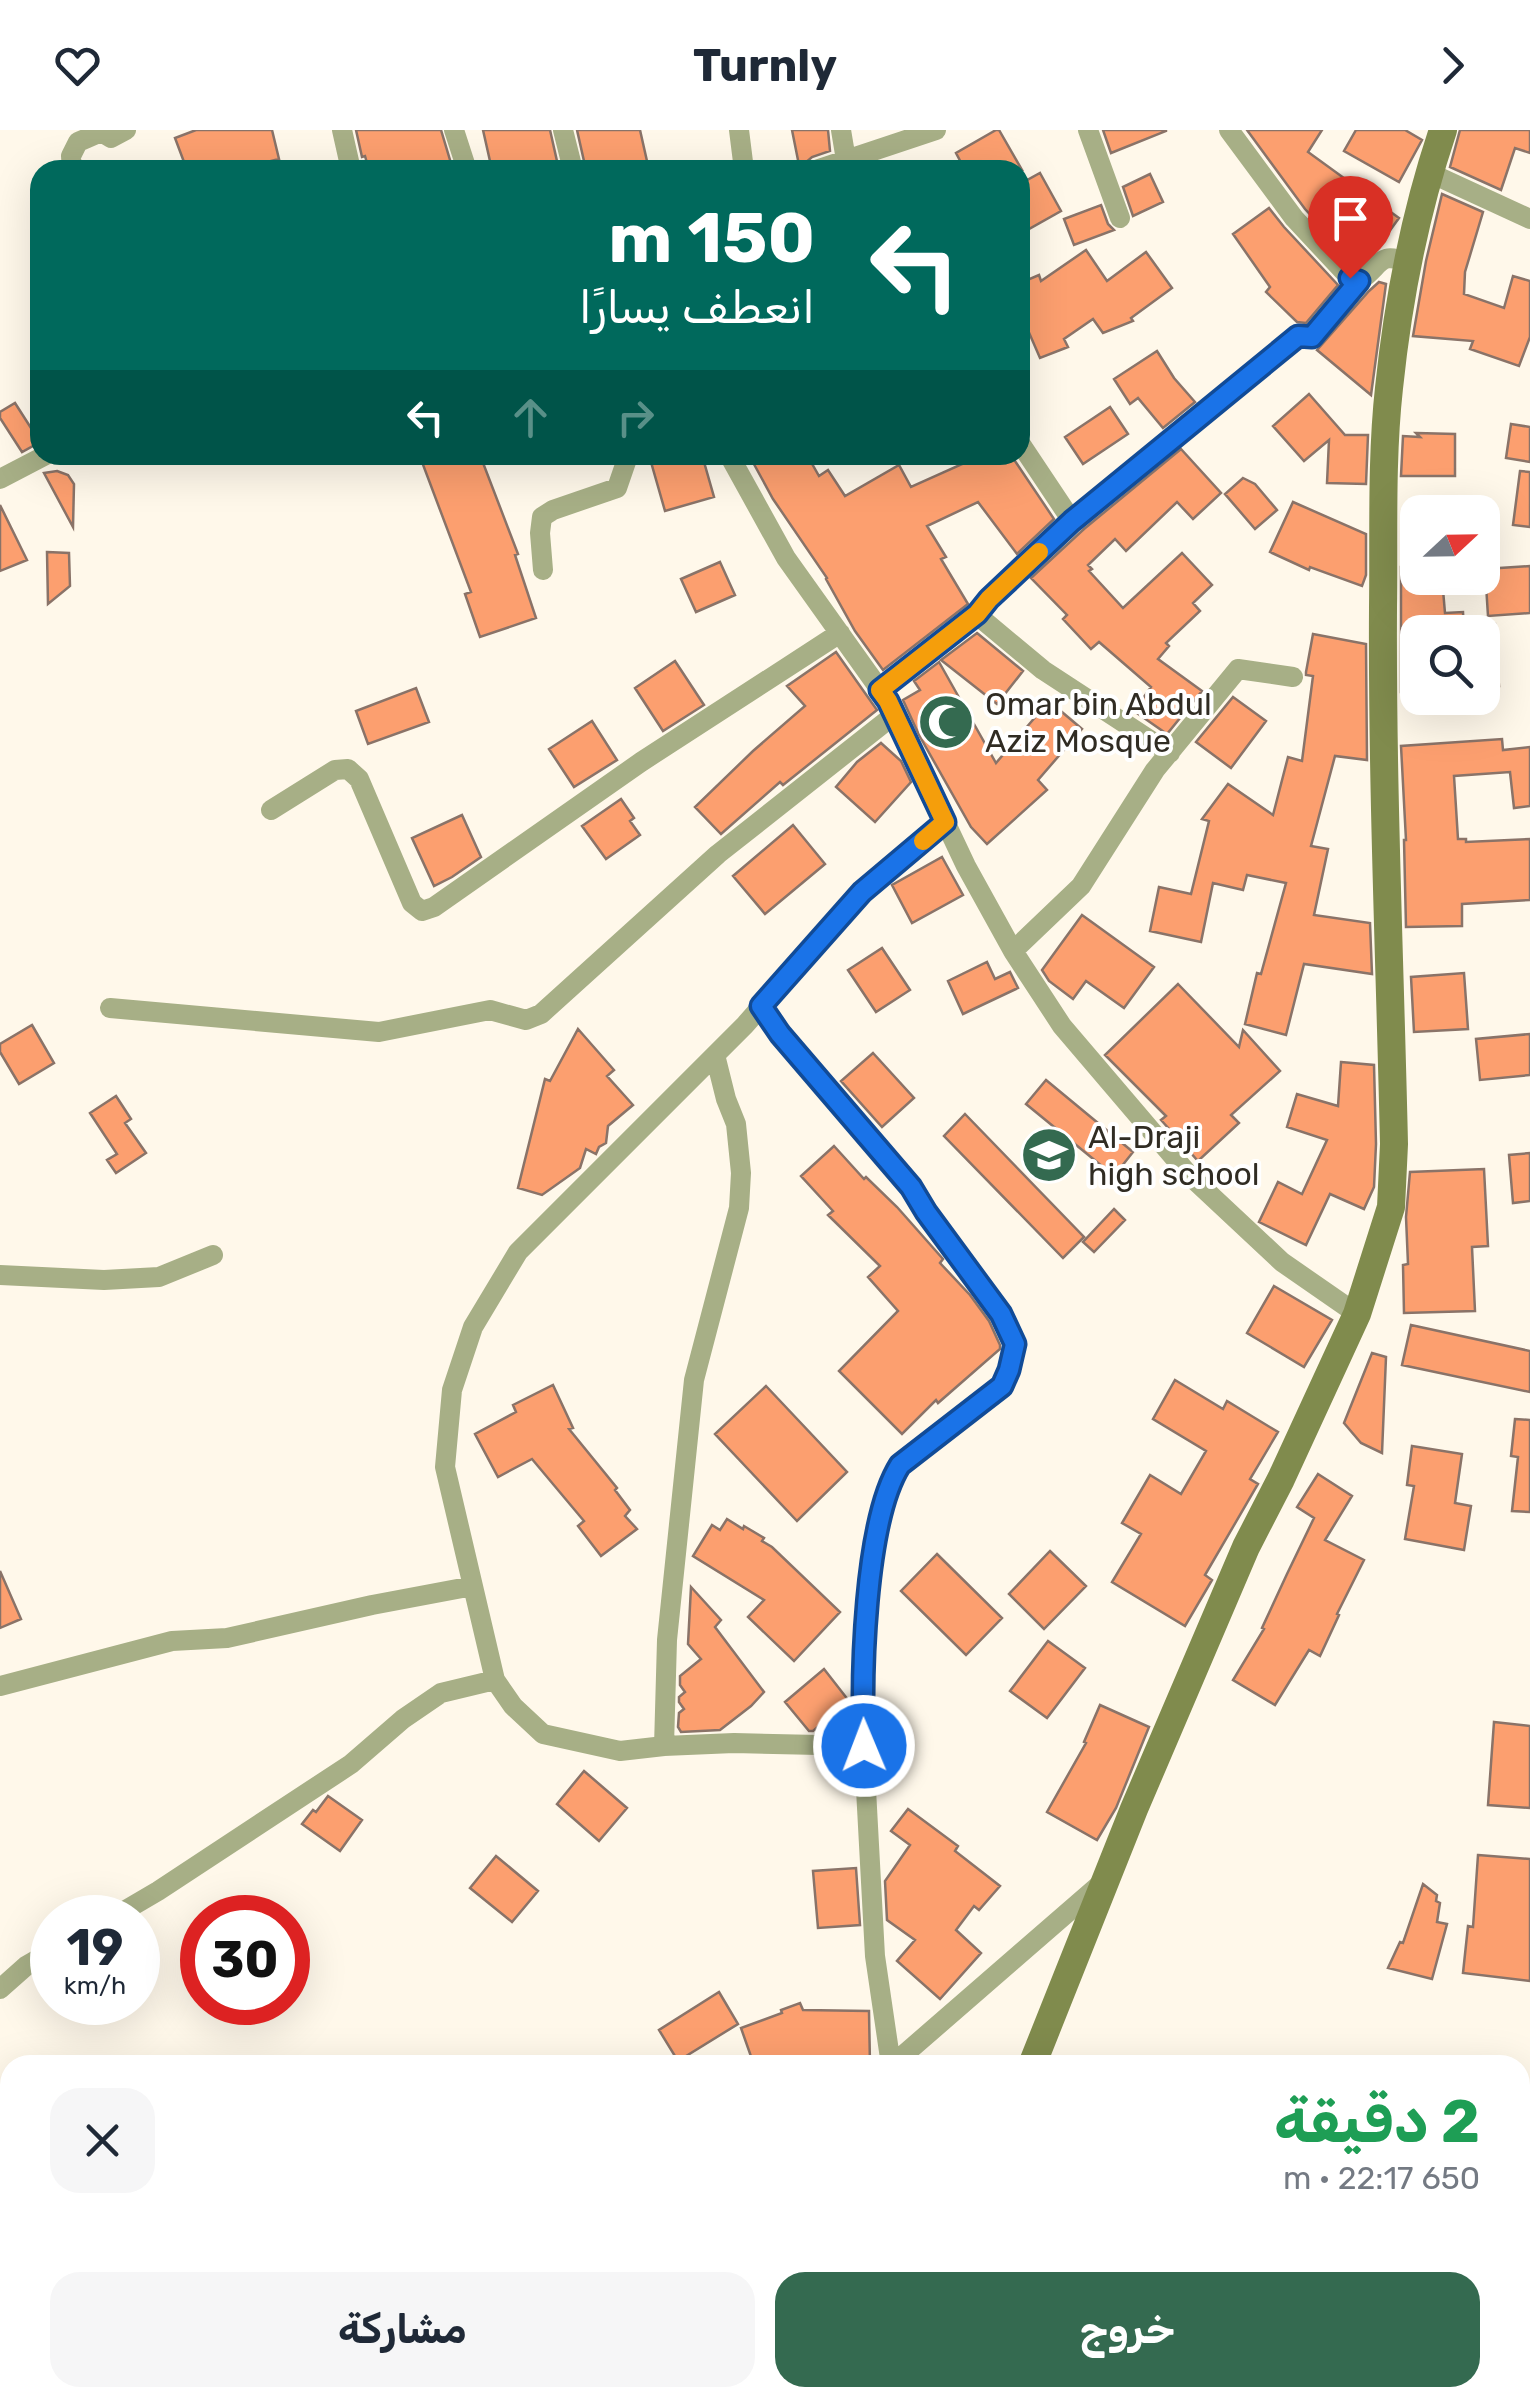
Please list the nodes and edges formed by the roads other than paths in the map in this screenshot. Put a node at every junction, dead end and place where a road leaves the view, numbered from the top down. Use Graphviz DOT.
graph roads {
  1 [pos="126,130"];
  2 [pos="342,130"];
  3 [pos="454,130"];
  4 [pos="563,130"];
  5 [pos="739,130"];
  6 [pos="841,130"];
  7 [pos="936,130"];
  8 [pos="1088,130"];
  9 [pos="1229,130"];
  10 [pos="1442,130"];
  11 [pos="71,160"];
  12 [pos="350,160"];
  13 [pos="464,160"];
  14 [pos="570,160"];
  15 [pos="743,160"];
  16 [pos="858,160"];
  17 [pos="864,160"];
  18 [pos="1428,172"];
  19 [pos="1120,218"];
  20 [pos="1530,218"];
  21 [pos="1408,264"];
  22 [pos="1359,281"];
  23 [pos="1030,458"];
  24 [pos="30,463"];
  25 [pos="625,465"];
  26 [pos="735,465"];
  27 [pos="0,479"];
  28 [pos="1072,521"];
  29 [pos="543,570"];
  30 [pos="977,614"];
  31 [pos="840,633"];
  32 [pos="1293,677"];
  33 [pos="880,690"];
  34 [pos="894,714"];
  35 [pos="1170,753"];
  36 [pos="271,810"];
  37 [pos="945,822"];
  38 [pos="1012,951"];
  39 [pos="761,1006"];
  40 [pos="110,1008"];
  41 [pos="716,1055"];
  42 [pos="214,1254"];
  43 [pos="0,1276"];
  44 [pos="1357,1314"];
  45 [pos="1280,1479"];
  46 [pos="473,1586"];
  47 [pos="496,1680"];
  48 [pos="0,1686"];
  49 [pos="664,1746"];
  50 [pos="864,1746"];
  51 [pos="1106,1878"];
  52 [pos="153,1895"];
  53 [pos="30,1964"];
  54 [pos="0,1989"];
  55 [pos="890,2055"];
  56 [pos="903,2055"];
  57 [pos="1036,2055"];
  58 [pos="1056,2055"];
  1 -- 11 [label="street"];
  2 -- 12 [label="street"];
  3 -- 13 [label="street"];
  4 -- 14 [label="street"];
  5 -- 15 [label="street"];
  6 -- 16 [label="street"];
  7 -- 17 [label="street"];
  8 -- 19 [label="street"];
  9 -- 22 [label="street"];
  10 -- 18 [label="main road"];
  18 -- 20 [label="street"];
  18 -- 21 [label="main road"];
  21 -- 22 [label="street"];
  21 -- 44 [label="main road"];
  22 -- 28 [label="street"];
  23 -- 28 [label="street"];
  24 -- 27 [label="street"];
  25 -- 29 [label="street"];
  26 -- 31 [label="street"];
  28 -- 30 [label="street"];
  30 -- 33 [label="street"];
  30 -- 35 [label="street"];
  31 -- 33 [label="street"];
  31 -- 36 [label="street"];
  32 -- 35 [label="street"];
  33 -- 34 [label="street"];
  34 -- 37 [label="street"];
  34 -- 40 [label="street"];
  35 -- 38 [label="street"];
  37 -- 38 [label="street"];
  37 -- 39 [label="street"];
  38 -- 44 [label="street"];
  39 -- 41 [label="street"];
  39 -- 50 [label="street"];
  41 -- 46 [label="street"];
  41 -- 49 [label="street"];
  42 -- 43 [label="street"];
  44 -- 45 [label="main road"];
  45 -- 51 [label="main road"];
  45 -- 58 [label="main road"];
  46 -- 47 [label="street"];
  46 -- 48 [label="street"];
  47 -- 49 [label="street"];
  47 -- 52 [label="street"];
  49 -- 50 [label="street"];
  50 -- 55 [label="street"];
  51 -- 56 [label="street"];
  51 -- 57 [label="main road"];
  53 -- 54 [label="street"];
}
